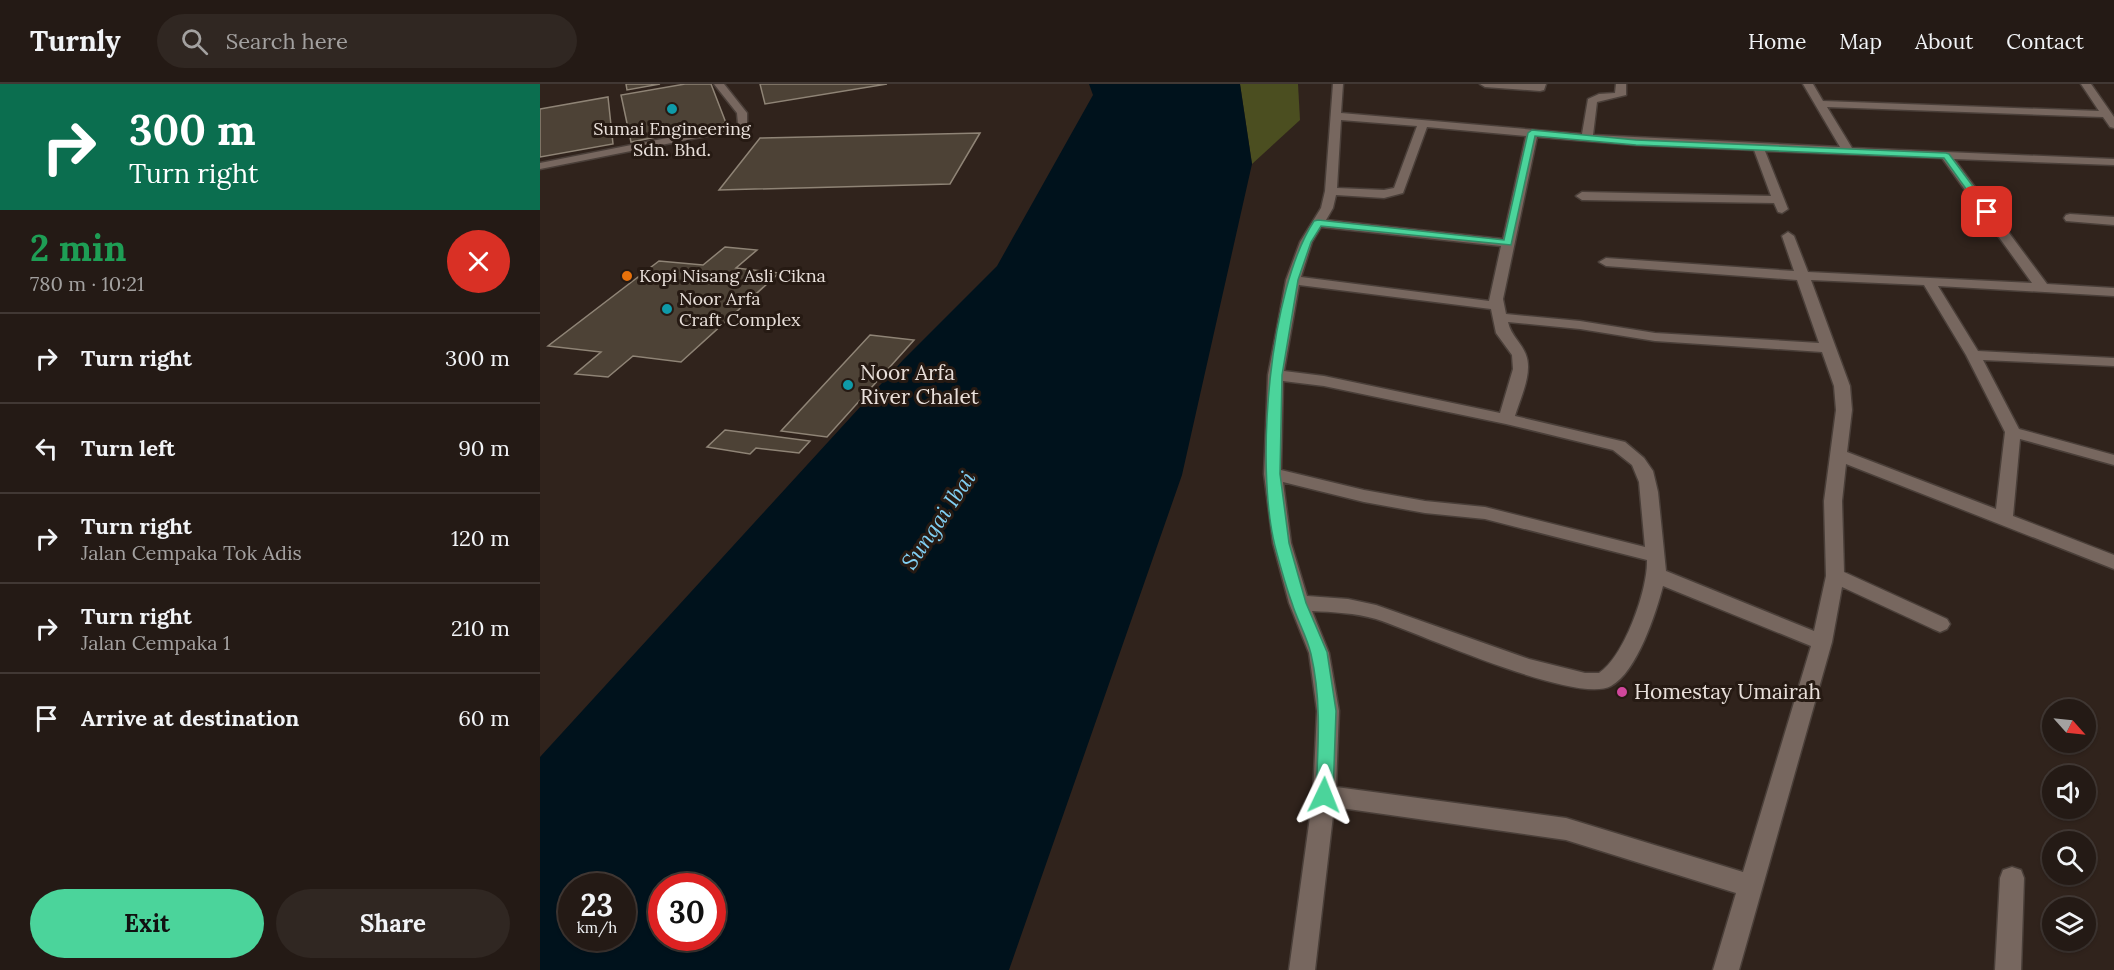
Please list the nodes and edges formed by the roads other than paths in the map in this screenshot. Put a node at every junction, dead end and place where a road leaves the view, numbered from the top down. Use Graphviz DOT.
graph roads {
  1 [pos="719,84"];
  2 [pos="1338,84"];
  3 [pos="1485,84"];
  4 [pos="1621,84"];
  5 [pos="1808,84"];
  6 [pos="2086,84"];
  7 [pos="1541,86"];
  8 [pos="1820,104"];
  9 [pos="2106,114"];
  10 [pos="1337,116"];
  11 [pos="1424,122"];
  12 [pos="2114,125"];
  13 [pos="1532,133"];
  14 [pos="1587,138"];
  15 [pos="1758,147"];
  16 [pos="1848,151"];
  17 [pos="1946,156"];
  18 [pos="2114,162"];
  19 [pos="540,166"];
  20 [pos="1331,191"];
  21 [pos="1582,196"];
  22 [pos="1323,215"];
  23 [pos="2070,218"];
  24 [pos="2114,221"];
  25 [pos="1510,236"];
  26 [pos="1788,236"];
  27 [pos="1606,262"];
  28 [pos="1802,276"];
  29 [pos="1293,280"];
  30 [pos="1928,281"];
  31 [pos="2042,287"];
  32 [pos="2114,292"];
  33 [pos="1498,311"];
  34 [pos="1829,348"];
  35 [pos="1973,356"];
  36 [pos="2114,362"];
  37 [pos="1276,375"];
  38 [pos="1506,419"];
  39 [pos="2013,432"];
  40 [pos="1837,454"];
  41 [pos="2114,460"];
  42 [pos="1273,474"];
  43 [pos="2004,520"];
  44 [pos="2114,562"];
  45 [pos="1655,566"];
  46 [pos="1835,576"];
  47 [pos="1299,603"];
  48 [pos="1940,624"];
  49 [pos="1822,642"];
  50 [pos="1324,795"];
  51 [pos="2012,878"];
  52 [pos="1751,886"];
  53 [pos="1302,970"];
  54 [pos="1726,970"];
  55 [pos="2008,970"];
  1 -- 19 [label="street"];
  2 -- 10 [label="street"];
  3 -- 7 [label="street"];
  4 -- 14 [label="street"];
  5 -- 8 [label="street"];
  6 -- 9 [label="street"];
  8 -- 9 [label="street"];
  8 -- 16 [label="street"];
  9 -- 12 [label="street"];
  10 -- 11 [label="street"];
  10 -- 20 [label="street"];
  11 -- 13 [label="street"];
  11 -- 20 [label="street"];
  13 -- 14 [label="street"];
  13 -- 25 [label="street"];
  14 -- 15 [label="street"];
  15 -- 16 [label="street"];
  15 -- 21 [label="street"];
  16 -- 17 [label="street"];
  17 -- 18 [label="street"];
  17 -- 31 [label="street"];
  20 -- 22 [label="street"];
  22 -- 25 [label="street"];
  22 -- 29 [label="street"];
  23 -- 24 [label="street"];
  25 -- 33 [label="street"];
  26 -- 28 [label="street"];
  27 -- 28 [label="street"];
  28 -- 30 [label="street"];
  28 -- 34 [label="street"];
  29 -- 33 [label="street"];
  29 -- 37 [label="street"];
  30 -- 31 [label="street"];
  30 -- 35 [label="street"];
  31 -- 32 [label="street"];
  33 -- 34 [label="street"];
  33 -- 38 [label="street"];
  34 -- 40 [label="street"];
  35 -- 36 [label="street"];
  35 -- 39 [label="street"];
  37 -- 38 [label="street"];
  37 -- 42 [label="street"];
  38 -- 45 [label="street"];
  39 -- 41 [label="street"];
  39 -- 43 [label="street"];
  40 -- 43 [label="street"];
  40 -- 46 [label="street"];
  42 -- 45 [label="street"];
  42 -- 47 [label="street"];
  43 -- 44 [label="street"];
  45 -- 47 [label="street"];
  45 -- 49 [label="street"];
  46 -- 48 [label="street"];
  46 -- 49 [label="street"];
  47 -- 50 [label="street"];
  49 -- 52 [label="street"];
  50 -- 52 [label="street"];
  50 -- 53 [label="street"];
  51 -- 55 [label="street"];
  52 -- 54 [label="street"];
}
